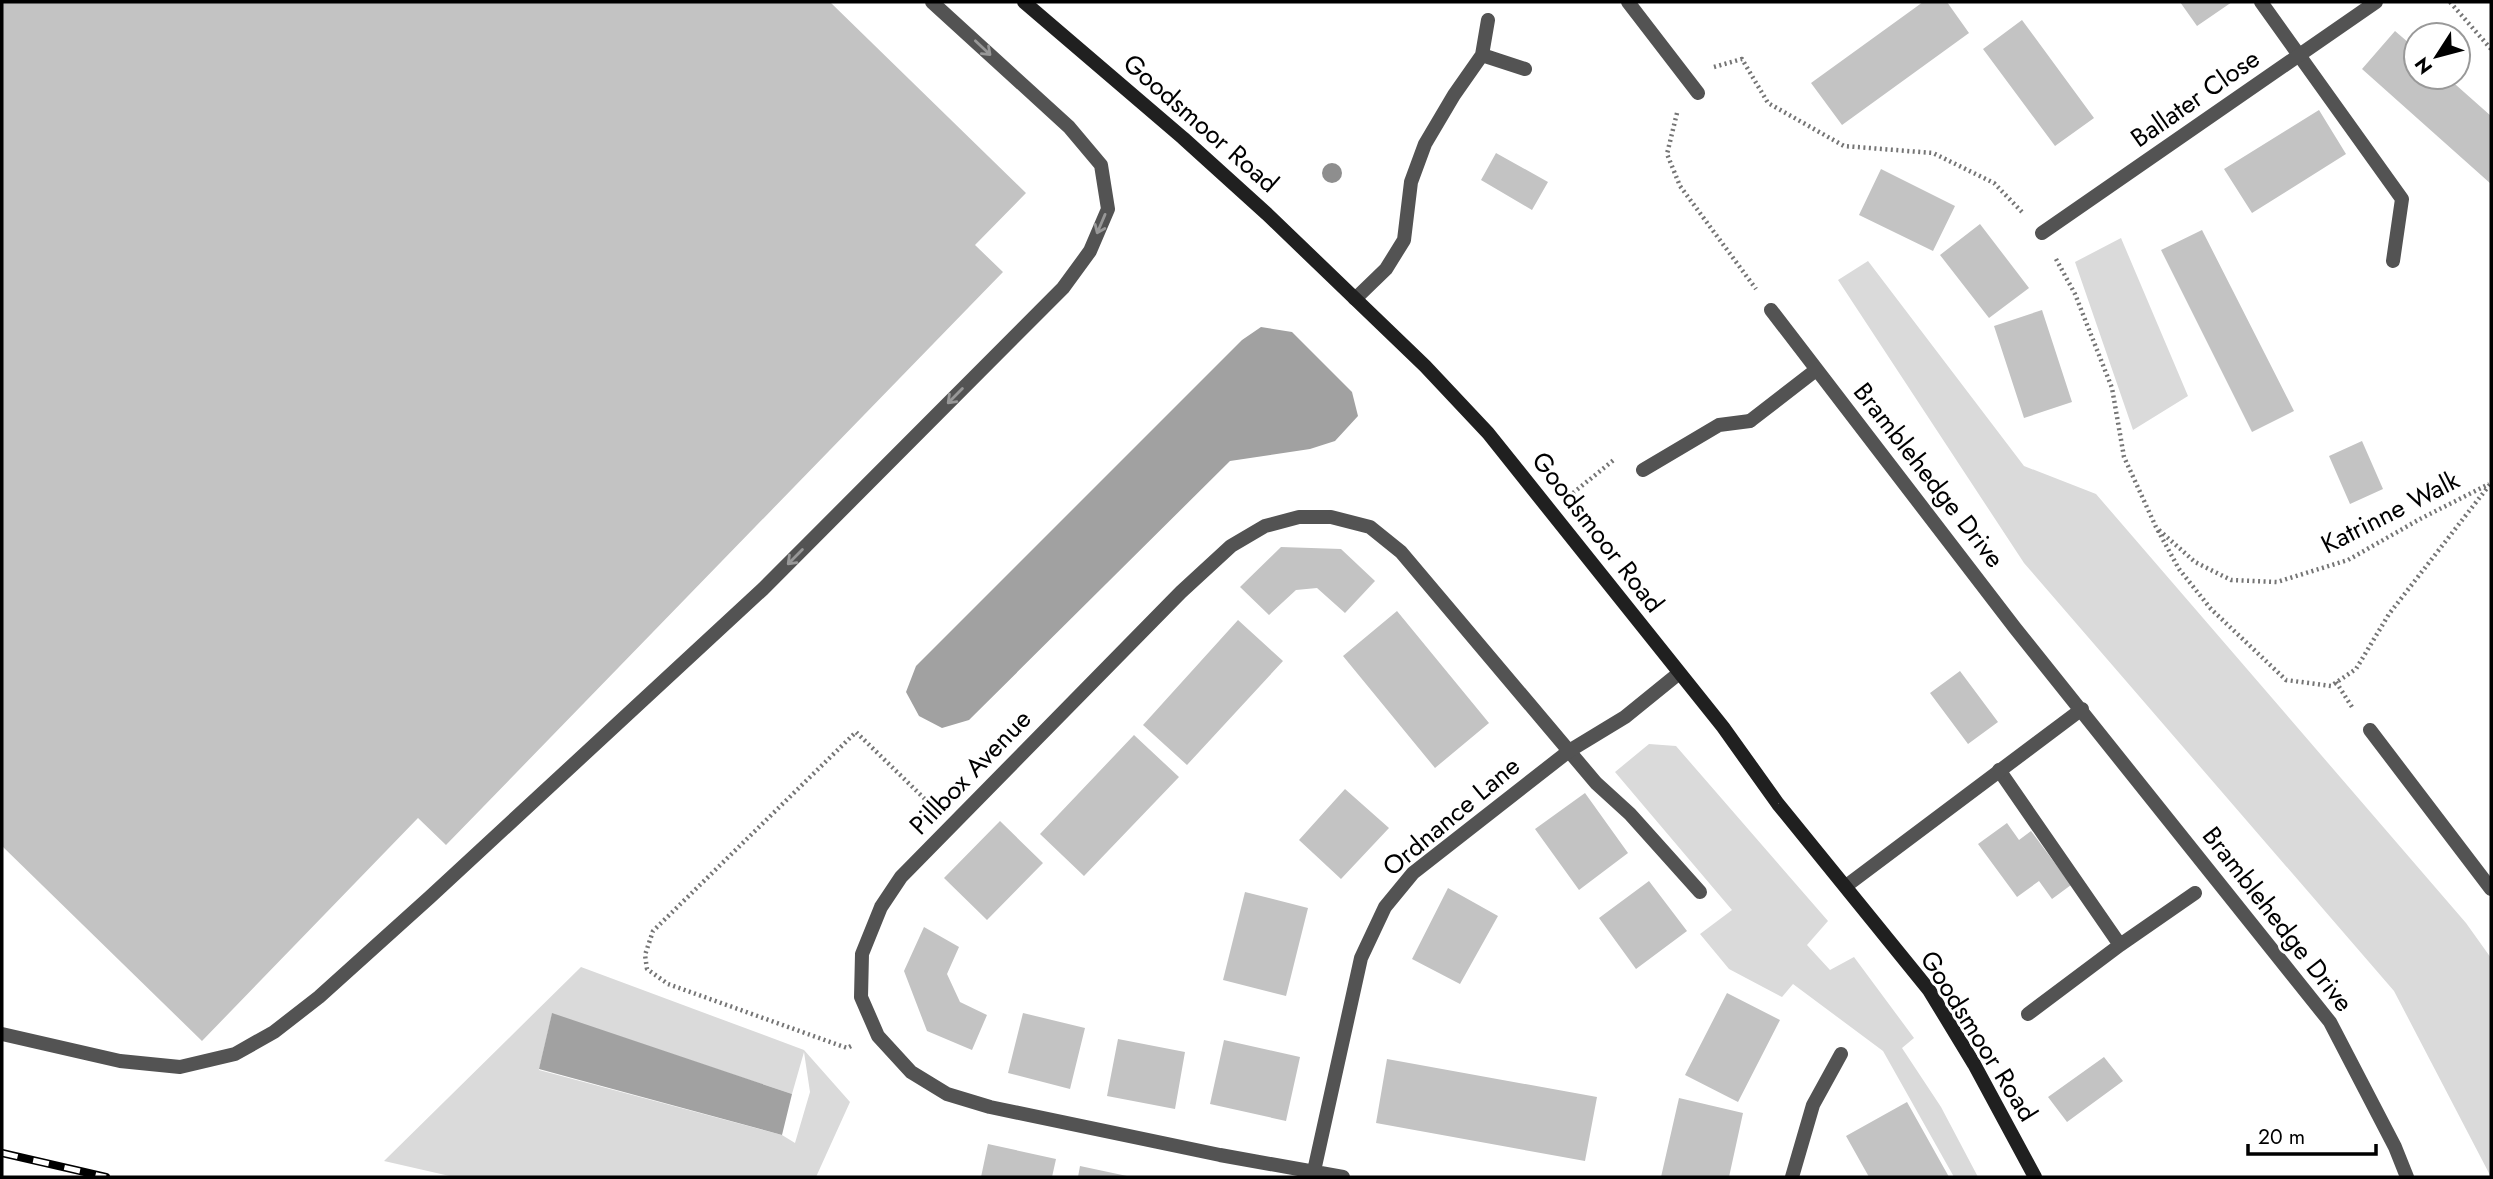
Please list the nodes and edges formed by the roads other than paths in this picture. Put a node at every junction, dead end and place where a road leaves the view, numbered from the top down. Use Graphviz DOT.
graph roads {
  1 [pos="932,2"];
  2 [pos="1024,2"];
  3 [pos="1628,2"];
  4 [pos="2261,2"];
  5 [pos="2376,2"];
  6 [pos="1488,20"];
  7 [pos="1482,55"];
  8 [pos="2300,55"];
  9 [pos="1525,69"];
  10 [pos="1698,93"];
  11 [pos="2042,233"];
  12 [pos="2393,261"];
  13 [pos="1355,299"];
  14 [pos="1771,310"];
  15 [pos="1816,370"];
  16 [pos="1643,470"];
  17 [pos="1678,674"];
  18 [pos="2082,709"];
  19 [pos="2370,730"];
  20 [pos="1569,751"];
  21 [pos="1999,771"];
  22 [pos="1846,886"];
  23 [pos="2491,889"];
  24 [pos="1700,892"];
  25 [pos="2194,893"];
  26 [pos="2120,945"];
  27 [pos="2028,1014"];
  28 [pos="2,1034"];
  29 [pos="1841,1054"];
  30 [pos="1314,1171"];
  31 [pos="1343,1177"];
  32 [pos="1792,1177"];
  33 [pos="2035,1177"];
  34 [pos="2407,1177"];
  1 -- 28 [label="street, one-way"];
  2 -- 13 [label="street, Goodsmoor Road"];
  3 -- 10 [label="street"];
  4 -- 8 [label="street"];
  5 -- 8 [label="street, Ballater Close"];
  6 -- 7 [label="street"];
  7 -- 9 [label="street"];
  7 -- 13 [label="street"];
  8 -- 11 [label="street, Ballater Close"];
  8 -- 12 [label="street"];
  13 -- 17 [label="street, Goodsmoor Road"];
  14 -- 15 [label="street, Bramblehedge Drive"];
  15 -- 16 [label="street"];
  15 -- 18 [label="street, Bramblehedge Drive"];
  17 -- 20 [label="street, Ordnance Lane"];
  17 -- 22 [label="street, Goodsmoor Road"];
  18 -- 21 [label="street"];
  18 -- 34 [label="street, Bramblehedge Drive"];
  19 -- 23 [label="street"];
  20 -- 24 [label="street"];
  20 -- 30 [label="street, Ordnance Lane"];
  20 -- 30 [label="street, Pillbox Avenue"];
  21 -- 22 [label="street"];
  21 -- 26 [label="street"];
  22 -- 33 [label="street, Goodsmoor Road"];
  25 -- 26 [label="street"];
  26 -- 27 [label="street"];
  29 -- 32 [label="street"];
  30 -- 31 [label="street, Pillbox Avenue"];
}
